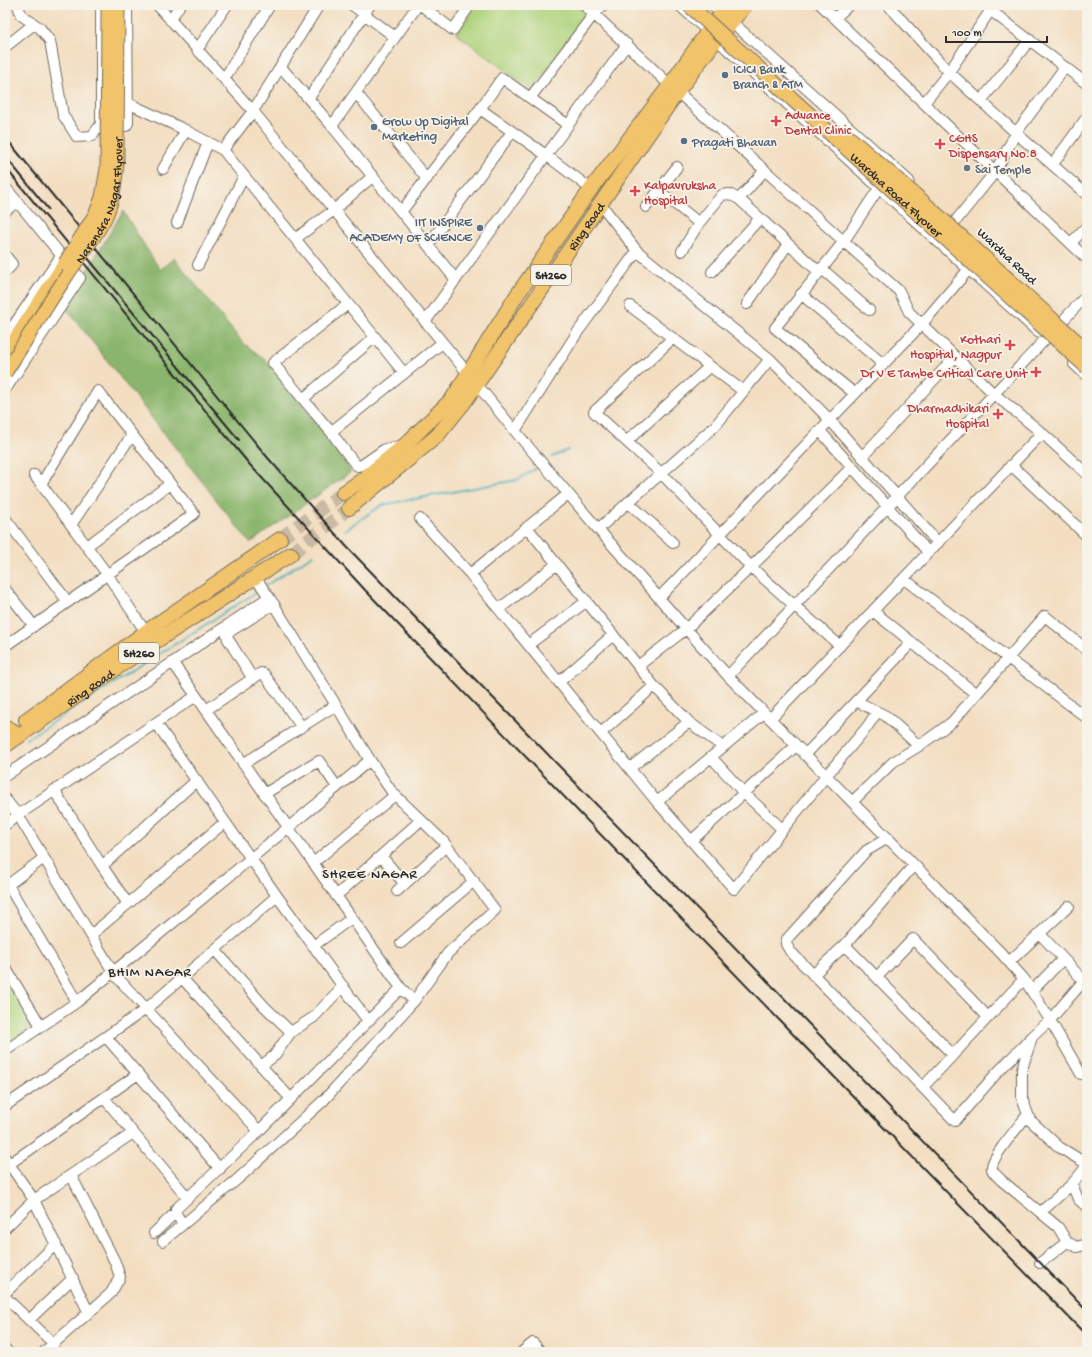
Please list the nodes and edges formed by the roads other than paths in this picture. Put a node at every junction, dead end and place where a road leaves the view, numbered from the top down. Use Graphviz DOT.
graph roads {
  1 [pos="18,5"];
  2 [pos="101,5"];
  3 [pos="108,5"];
  4 [pos="118,5"];
  5 [pos="127,5"];
  6 [pos="158,5"];
  7 [pos="180,5"];
  8 [pos="227,5"];
  9 [pos="270,5"];
  10 [pos="319,5"];
  11 [pos="352,5"];
  12 [pos="370,5"];
  13 [pos="418,5"];
  14 [pos="421,5"];
  15 [pos="470,5"];
  16 [pos="584,5"];
  17 [pos="603,5"];
  18 [pos="679,5"];
  19 [pos="689,5"];
  20 [pos="702,5"];
  21 [pos="746,5"];
  22 [pos="821,5"];
  23 [pos="849,5"];
  24 [pos="888,5"];
  25 [pos="990,7"];
  26 [pos="724,11"];
  27 [pos="364,14"];
  28 [pos="594,14"];
  29 [pos="835,18"];
  30 [pos="170,20"];
  31 [pos="34,24"];
  32 [pos="712,36"];
  33 [pos="395,37"];
  34 [pos="1030,40"];
  35 [pos="627,44"];
  36 [pos="5,47"];
  37 [pos="198,50"];
  38 [pos="281,66"];
  39 [pos="1065,67"];
  40 [pos="949,72"];
  41 [pos="224,79"];
  42 [pos="1087,84"];
  43 [pos="674,88"];
  44 [pos="356,93"];
  45 [pos="309,98"];
  46 [pos="530,98"];
  47 [pos="981,101"];
  48 [pos="128,103"];
  49 [pos="924,103"];
  50 [pos="480,109"];
  51 [pos="253,111"];
  52 [pos="1087,117"];
  53 [pos="101,124"];
  54 [pos="568,125"];
  55 [pos="332,126"];
  56 [pos="186,130"];
  57 [pos="512,132"];
  58 [pos="1016,133"];
  59 [pos="208,142"];
  60 [pos="223,150"];
  61 [pos="546,155"];
  62 [pos="1053,164"];
  63 [pos="677,166"];
  64 [pos="163,168"];
  65 [pos="765,170"];
  66 [pos="995,172"];
  67 [pos="244,176"];
  68 [pos="372,176"];
  69 [pos="427,179"];
  70 [pos="5,187"];
  71 [pos="879,188"];
  72 [pos="591,189"];
  73 [pos="659,191"];
  74 [pos="1087,195"];
  75 [pos="739,200"];
  76 [pos="17,202"];
  77 [pos="600,203"];
  78 [pos="646,208"];
  79 [pos="334,210"];
  80 [pos="5,211"];
  81 [pos="401,212"];
  82 [pos="760,218"];
  83 [pos="177,223"];
  84 [pos="699,223"];
  85 [pos="954,223"];
  86 [pos="1087,226"];
  87 [pos="295,239"];
  88 [pos="844,241"];
  89 [pos="1071,243"];
  90 [pos="788,244"];
  91 [pos="428,245"];
  92 [pos="637,251"];
  93 [pos="682,251"];
  94 [pos="5,255"];
  95 [pos="61,256"];
  96 [pos="1087,259"];
  97 [pos="198,265"];
  98 [pos="969,269"];
  99 [pos="820,270"];
  100 [pos="5,272"];
  101 [pos="712,272"];
  102 [pos="456,280"];
  103 [pos="801,294"];
  104 [pos="1087,295"];
  105 [pos="348,304"];
  106 [pos="747,304"];
  107 [pos="630,306"];
  108 [pos="869,310"];
  109 [pos="426,322"];
  110 [pos="1062,322"];
  111 [pos="922,324"];
  112 [pos="375,337"];
  113 [pos="5,338"];
  114 [pos="673,338"];
  115 [pos="1047,339"];
  116 [pos="442,343"];
  117 [pos="1087,345"];
  118 [pos="1087,351"];
  119 [pos="5,354"];
  120 [pos="955,357"];
  121 [pos="770,359"];
  122 [pos="883,364"];
  123 [pos="710,366"];
  124 [pos="1087,367"];
  125 [pos="5,373"];
  126 [pos="404,373"];
  127 [pos="1087,376"];
  128 [pos="472,379"];
  129 [pos="5,390"];
  130 [pos="743,391"];
  131 [pos="855,394"];
  132 [pos="994,394"];
  133 [pos="303,399"];
  134 [pos="825,425"];
  135 [pos="331,432"];
  136 [pos="515,432"];
  137 [pos="1042,432"];
  138 [pos="132,435"];
  139 [pos="627,441"];
  140 [pos="406,444"];
  141 [pos="862,457"];
  142 [pos="1011,465"];
  143 [pos="852,467"];
  144 [pos="662,473"];
  145 [pos="1087,474"];
  146 [pos="34,475"];
  147 [pos="41,484"];
  148 [pos="170,484"];
  149 [pos="365,486"];
  150 [pos="343,493"];
  151 [pos="568,494"];
  152 [pos="628,502"];
  153 [pos="892,503"];
  154 [pos="349,508"];
  155 [pos="5,518"];
  156 [pos="420,519"];
  157 [pos="71,525"];
  158 [pos="528,527"];
  159 [pos="598,529"];
  160 [pos="720,534"];
  161 [pos="1087,536"];
  162 [pos="280,539"];
  163 [pos="673,542"];
  164 [pos="938,543"];
  165 [pos="87,546"];
  166 [pos="928,552"];
  167 [pos="291,554"];
  168 [pos="557,564"];
  169 [pos="752,567"];
  170 [pos="107,574"];
  171 [pos="470,574"];
  172 [pos="904,579"];
  173 [pos="257,581"];
  174 [pos="5,589"];
  175 [pos="270,598"];
  176 [pos="659,598"];
  177 [pos="587,601"];
  178 [pos="68,602"];
  179 [pos="794,606"];
  180 [pos="498,608"];
  181 [pos="873,611"];
  182 [pos="34,626"];
  183 [pos="686,629"];
  184 [pos="613,635"];
  185 [pos="151,637"];
  186 [pos="912,642"];
  187 [pos="528,645"];
  188 [pos="5,646"];
  189 [pos="840,646"];
  190 [pos="1087,650"];
  191 [pos="1008,657"];
  192 [pos="173,663"];
  193 [pos="638,666"];
  194 [pos="728,676"];
  195 [pos="253,679"];
  196 [pos="559,682"];
  197 [pos="654,686"];
  198 [pos="976,694"];
  199 [pos="196,696"];
  200 [pos="856,701"];
  201 [pos="336,705"];
  202 [pos="206,710"];
  203 [pos="877,712"];
  204 [pos="767,716"];
  205 [pos="1087,718"];
  206 [pos="689,722"];
  207 [pos="156,723"];
  208 [pos="301,726"];
  209 [pos="8,730"];
  210 [pos="601,733"];
  211 [pos="5,746"];
  212 [pos="796,746"];
  213 [pos="919,746"];
  214 [pos="723,747"];
  215 [pos="805,755"];
  216 [pos="711,757"];
  217 [pos="370,760"];
  218 [pos="243,764"];
  219 [pos="630,768"];
  220 [pos="5,776"];
  221 [pos="826,776"];
  222 [pos="196,780"];
  223 [pos="337,787"];
  224 [pos="54,790"];
  225 [pos="744,793"];
  226 [pos="264,794"];
  227 [pos="395,795"];
  228 [pos="5,799"];
  229 [pos="657,802"];
  230 [pos="852,802"];
  231 [pos="18,815"];
  232 [pos="421,820"];
  233 [pos="225,822"];
  234 [pos="5,825"];
  235 [pos="288,828"];
  236 [pos="782,829"];
  237 [pos="888,838"];
  238 [pos="691,841"];
  239 [pos="446,846"];
  240 [pos="381,856"];
  241 [pos="44,858"];
  242 [pos="251,859"];
  243 [pos="313,863"];
  244 [pos="102,866"];
  245 [pos="914,866"];
  246 [pos="474,881"];
  247 [pos="6,886"];
  248 [pos="277,896"];
  249 [pos="336,896"];
  250 [pos="128,904"];
  251 [pos="1070,906"];
  252 [pos="352,918"];
  253 [pos="1040,934"];
  254 [pos="91,935"];
  255 [pos="401,943"];
  256 [pos="845,945"];
  257 [pos="313,946"];
  258 [pos="215,950"];
  259 [pos="1064,960"];
  260 [pos="1009,962"];
  261 [pos="5,967"];
  262 [pos="113,972"];
  263 [pos="813,976"];
  264 [pos="877,977"];
  265 [pos="182,978"];
  266 [pos="1024,979"];
  267 [pos="1085,979"];
  268 [pos="343,986"];
  269 [pos="401,988"];
  270 [pos="1032,991"];
  271 [pos="414,1001"];
  272 [pos="77,1002"];
  273 [pos="146,1009"];
  274 [pos="988,1018"];
  275 [pos="1050,1020"];
  276 [pos="368,1021"];
  277 [pos="41,1026"];
  278 [pos="291,1032"];
  279 [pos="106,1037"];
  280 [pos="1032,1037"];
  281 [pos="5,1050"];
  282 [pos="953,1055"];
  283 [pos="261,1066"];
  284 [pos="138,1074"];
  285 [pos="1081,1074"];
  286 [pos="923,1087"];
  287 [pos="104,1098"];
  288 [pos="291,1099"];
  289 [pos="5,1106"];
  290 [pos="1028,1114"];
  291 [pos="259,1131"];
  292 [pos="134,1133"];
  293 [pos="6,1163"];
  294 [pos="1087,1165"];
  295 [pos="220,1169"];
  296 [pos="71,1175"];
  297 [pos="1072,1184"];
  298 [pos="188,1198"];
  299 [pos="34,1200"];
  300 [pos="1087,1208"];
  301 [pos="1041,1212"];
  302 [pos="175,1213"];
  303 [pos="183,1224"];
  304 [pos="5,1228"];
  305 [pos="154,1233"];
  306 [pos="163,1241"];
  307 [pos="1067,1242"];
  308 [pos="56,1244"];
  309 [pos="1087,1244"];
  310 [pos="1040,1263"];
  311 [pos="73,1278"];
  312 [pos="5,1293"];
  313 [pos="5,1297"];
  314 [pos="89,1313"];
  315 [pos="29,1320"];
  316 [pos="54,1344"];
  317 [pos="5,1349"];
  318 [pos="8,1352"];
  319 [pos="44,1352"];
  320 [pos="522,1352"];
  321 [pos="541,1352"];
  1 -- 31 [label="street"];
  2 -- 53 [label="street"];
  3 -- 119 [label="main road, Narendra Nagar Flyover, bridge"];
  4 -- 125 [label="main road, Narendra Nagar Flyover, bridge"];
  5 -- 48 [label="street"];
  6 -- 30 [label="street"];
  7 -- 30 [label="street"];
  8 -- 37 [label="street"];
  9 -- 41 [label="street"];
  10 -- 38 [label="street"];
  11 -- 27 [label="street"];
  12 -- 27 [label="street"];
  13 -- 33 [label="street"];
  14 -- 15 [label="street"];
  16 -- 28 [label="street"];
  17 -- 28 [label="street"];
  18 -- 32 [label="street"];
  19 -- 124 [label="highway, Wardha Road Flyover, bridge"];
  20 -- 118 [label="highway, Wardha Road Flyover, bridge"];
  21 -- 26 [label="main road, Ring Road / SH260"];
  22 -- 29 [label="street"];
  23 -- 29 [label="street"];
  24 -- 40 [label="street"];
  25 -- 34 [label="street"];
  25 -- 40 [label="street"];
  26 -- 32 [label="highway, Ring Road / SH260"];
  26 -- 85 [label="street, Wardha Road"];
  27 -- 33 [label="street"];
  27 -- 45 [label="street"];
  28 -- 35 [label="street"];
  28 -- 46 [label="street"];
  29 -- 49 [label="street"];
  30 -- 37 [label="street"];
  31 -- 36 [label="street"];
  31 -- 53 [label="street"];
  32 -- 43 [label="highway, Ring Road / SH260"];
  32 -- 71 [label="street"];
  33 -- 44 [label="street"];
  34 -- 39 [label="street"];
  34 -- 47 [label="street"];
  35 -- 43 [label="street"];
  35 -- 54 [label="street"];
  37 -- 41 [label="street"];
  38 -- 45 [label="street"];
  38 -- 51 [label="street"];
  39 -- 42 [label="street"];
  39 -- 58 [label="street"];
  40 -- 47 [label="street"];
  40 -- 49 [label="street"];
  41 -- 51 [label="street"];
  43 -- 65 [label="street"];
  43 -- 72 [label="highway, Ring Road / SH260"];
  43 -- 77 [label="highway, Ring Road / SH260"];
  44 -- 55 [label="street"];
  44 -- 69 [label="street"];
  45 -- 55 [label="street"];
  46 -- 50 [label="street"];
  46 -- 54 [label="street"];
  47 -- 58 [label="street"];
  48 -- 53 [label="street"];
  48 -- 56 [label="street"];
  49 -- 66 [label="street"];
  50 -- 57 [label="street"];
  50 -- 69 [label="street"];
  51 -- 60 [label="street"];
  51 -- 79 [label="street"];
  52 -- 62 [label="street"];
  54 -- 61 [label="street"];
  55 -- 68 [label="street"];
  56 -- 59 [label="street"];
  56 -- 64 [label="street"];
  57 -- 61 [label="street"];
  57 -- 91 [label="street"];
  58 -- 62 [label="street"];
  58 -- 66 [label="street"];
  59 -- 60 [label="street"];
  59 -- 83 [label="street"];
  60 -- 67 [label="street"];
  61 -- 72 [label="street"];
  61 -- 102 [label="street"];
  62 -- 74 [label="street"];
  63 -- 73 [label="street"];
  65 -- 75 [label="street"];
  65 -- 88 [label="street"];
  66 -- 85 [label="street"];
  66 -- 89 [label="street"];
  67 -- 87 [label="street"];
  67 -- 97 [label="street"];
  68 -- 79 [label="street"];
  68 -- 81 [label="street"];
  69 -- 81 [label="street"];
  70 -- 76 [label="street"];
  71 -- 88 [label="street"];
  71 -- 98 [label="street"];
  72 -- 128 [label="highway, Ring Road / SH260"];
  73 -- 78 [label="street"];
  73 -- 84 [label="street"];
  75 -- 82 [label="street"];
  75 -- 84 [label="street"];
  76 -- 80 [label="street"];
  76 -- 95 [label="street"];
  77 -- 92 [label="street"];
  77 -- 128 [label="highway, Ring Road / SH260"];
  79 -- 87 [label="street"];
  79 -- 109 [label="street"];
  81 -- 91 [label="street"];
  82 -- 90 [label="street"];
  82 -- 101 [label="street"];
  84 -- 93 [label="street"];
  85 -- 110 [label="street, Wardha Road"];
  86 -- 89 [label="street"];
  87 -- 105 [label="street"];
  88 -- 99 [label="street"];
  88 -- 111 [label="street"];
  89 -- 96 [label="street"];
  90 -- 99 [label="street"];
  90 -- 106 [label="street"];
  91 -- 102 [label="street"];
  92 -- 121 [label="street"];
  92 -- 136 [label="street"];
  94 -- 100 [label="street"];
  95 -- 113 [label="street"];
  95 -- 129 [label="street"];
  98 -- 111 [label="street"];
  98 -- 115 [label="street"];
  99 -- 103 [label="street"];
  99 -- 108 [label="street"];
  102 -- 109 [label="street"];
  103 -- 122 [label="street"];
  103 -- 131 [label="street"];
  104 -- 110 [label="street"];
  105 -- 112 [label="street"];
  105 -- 133 [label="street"];
  107 -- 114 [label="street"];
  109 -- 116 [label="street"];
  110 -- 115 [label="street"];
  110 -- 117 [label="street, Wardha Road"];
  111 -- 120 [label="street"];
  111 -- 122 [label="street"];
  112 -- 126 [label="street"];
  112 -- 133 [label="street"];
  114 -- 123 [label="street"];
  114 -- 139 [label="street"];
  115 -- 127 [label="street"];
  115 -- 132 [label="street"];
  116 -- 126 [label="street"];
  116 -- 128 [label="street"];
  120 -- 132 [label="street"];
  120 -- 141 [label="street"];
  121 -- 130 [label="street"];
  121 -- 134 [label="street"];
  122 -- 131 [label="street"];
  123 -- 130 [label="street"];
  123 -- 139 [label="street"];
  126 -- 135 [label="street"];
  128 -- 136 [label="street"];
  128 -- 140 [label="highway, Ring Road / SH260"];
  128 -- 149 [label="highway, Ring Road / SH260"];
  130 -- 144 [label="street"];
  131 -- 134 [label="street"];
  132 -- 137 [label="street"];
  132 -- 153 [label="street"];
  133 -- 135 [label="street"];
  134 -- 141 [label="street"];
  134 -- 143 [label="street"];
  134 -- 160 [label="street"];
  135 -- 140 [label="street"];
  136 -- 151 [label="street"];
  137 -- 142 [label="street"];
  137 -- 145 [label="street"];
  138 -- 147 [label="street"];
  138 -- 148 [label="street"];
  138 -- 157 [label="street"];
  139 -- 144 [label="street"];
  140 -- 149 [label="highway, Ring Road / SH260"];
  141 -- 153 [label="street"];
  142 -- 161 [label="street"];
  142 -- 164 [label="street"];
  143 -- 153 [label="street"];
  143 -- 169 [label="street"];
  144 -- 152 [label="street"];
  144 -- 160 [label="street"];
  146 -- 147 [label="street"];
  147 -- 157 [label="street"];
  148 -- 165 [label="street"];
  148 -- 170 [label="street"];
  149 -- 150 [label="highway, SH260"];
  149 -- 154 [label="highway, SH260"];
  151 -- 158 [label="street"];
  151 -- 159 [label="street"];
  152 -- 159 [label="street"];
  152 -- 163 [label="street"];
  153 -- 164 [label="street"];
  153 -- 166 [label="street"];
  153 -- 179 [label="street"];
  155 -- 178 [label="street"];
  156 -- 171 [label="street"];
  157 -- 165 [label="street"];
  158 -- 168 [label="street"];
  158 -- 171 [label="street"];
  159 -- 176 [label="street"];
  160 -- 169 [label="street"];
  160 -- 176 [label="street"];
  162 -- 185 [label="highway, Ring Road / SH260"];
  164 -- 166 [label="street"];
  165 -- 170 [label="street"];
  166 -- 172 [label="street"];
  167 -- 173 [label="highway, Ring Road / SH260"];
  168 -- 177 [label="street"];
  168 -- 180 [label="street"];
  169 -- 179 [label="street"];
  169 -- 183 [label="street"];
  170 -- 178 [label="street"];
  170 -- 185 [label="street"];
  171 -- 180 [label="street"];
  172 -- 181 [label="street"];
  172 -- 191 [label="street"];
  173 -- 175 [label="street"];
  173 -- 185 [label="highway, Ring Road / SH260"];
  174 -- 182 [label="street"];
  175 -- 192 [label="street"];
  175 -- 195 [label="street"];
  175 -- 201 [label="street"];
  176 -- 183 [label="street"];
  177 -- 184 [label="street"];
  177 -- 187 [label="street"];
  178 -- 182 [label="street"];
  179 -- 189 [label="street"];
  179 -- 194 [label="street"];
  180 -- 187 [label="street"];
  181 -- 186 [label="street"];
  181 -- 189 [label="street"];
  182 -- 188 [label="street"];
  183 -- 193 [label="street"];
  183 -- 194 [label="street"];
  184 -- 193 [label="street"];
  184 -- 196 [label="street"];
  185 -- 209 [label="highway, Ring Road / SH260"];
  185 -- 211 [label="highway, Ring Road / SH260"];
  186 -- 198 [label="street"];
  186 -- 200 [label="street"];
  187 -- 196 [label="street"];
  189 -- 204 [label="street"];
  190 -- 191 [label="street"];
  191 -- 198 [label="street"];
  191 -- 205 [label="street"];
  192 -- 199 [label="street"];
  192 -- 220 [label="street"];
  193 -- 197 [label="street"];
  194 -- 204 [label="street"];
  195 -- 202 [label="street"];
  195 -- 208 [label="street"];
  196 -- 210 [label="street"];
  197 -- 206 [label="street"];
  197 -- 210 [label="street"];
  198 -- 213 [label="street"];
  199 -- 202 [label="street"];
  199 -- 207 [label="street"];
  200 -- 203 [label="street"];
  200 -- 215 [label="street"];
  201 -- 208 [label="street"];
  201 -- 217 [label="street"];
  202 -- 218 [label="street"];
  203 -- 213 [label="street"];
  203 -- 221 [label="street"];
  204 -- 212 [label="street"];
  204 -- 214 [label="street"];
  206 -- 214 [label="street"];
  206 -- 219 [label="street"];
  207 -- 222 [label="street"];
  207 -- 224 [label="street"];
  208 -- 218 [label="street"];
  210 -- 219 [label="street"];
  212 -- 215 [label="street"];
  212 -- 225 [label="street"];
  213 -- 230 [label="street"];
  214 -- 216 [label="street"];
  215 -- 221 [label="street"];
  216 -- 225 [label="street"];
  216 -- 229 [label="street"];
  217 -- 223 [label="street"];
  217 -- 227 [label="street"];
  218 -- 226 [label="street"];
  219 -- 229 [label="street"];
  221 -- 230 [label="street"];
  221 -- 236 [label="street"];
  222 -- 233 [label="street"];
  222 -- 244 [label="street"];
  223 -- 226 [label="street"];
  223 -- 235 [label="street"];
  224 -- 231 [label="street"];
  224 -- 244 [label="street"];
  225 -- 236 [label="street"];
  225 -- 238 [label="street"];
  226 -- 235 [label="street"];
  227 -- 232 [label="street"];
  227 -- 243 [label="street"];
  228 -- 231 [label="street"];
  229 -- 238 [label="street"];
  230 -- 237 [label="street"];
  231 -- 234 [label="street"];
  231 -- 241 [label="street"];
  232 -- 239 [label="street"];
  232 -- 240 [label="street"];
  233 -- 242 [label="street"];
  233 -- 250 [label="street"];
  235 -- 242 [label="street"];
  235 -- 243 [label="street"];
  236 -- 238 [label="street"];
  237 -- 245 [label="street"];
  237 -- 263 [label="street"];
  239 -- 240 [label="street"];
  239 -- 246 [label="street"];
  240 -- 249 [label="street"];
  241 -- 247 [label="street"];
  241 -- 254 [label="street"];
  242 -- 248 [label="street"];
  242 -- 262 [label="street"];
  243 -- 249 [label="street"];
  244 -- 250 [label="street"];
  245 -- 256 [label="street"];
  245 -- 260 [label="street"];
  246 -- 255 [label="street"];
  246 -- 271 [label="street"];
  247 -- 272 [label="street"];
  248 -- 257 [label="street"];
  248 -- 258 [label="street"];
  249 -- 252 [label="street"];
  250 -- 254 [label="street"];
  251 -- 253 [label="street"];
  252 -- 257 [label="street"];
  252 -- 269 [label="street"];
  253 -- 259 [label="street"];
  253 -- 260 [label="street"];
  254 -- 262 [label="street"];
  256 -- 263 [label="street"];
  256 -- 264 [label="street"];
  257 -- 268 [label="street"];
  258 -- 265 [label="street"];
  258 -- 278 [label="street"];
  259 -- 267 [label="street"];
  259 -- 270 [label="street"];
  260 -- 266 [label="street"];
  261 -- 277 [label="street"];
  262 -- 272 [label="street"];
  262 -- 273 [label="street"];
  263 -- 286 [label="street"];
  264 -- 274 [label="street"];
  264 -- 282 [label="street"];
  265 -- 273 [label="street"];
  265 -- 283 [label="street"];
  266 -- 270 [label="street"];
  266 -- 274 [label="street"];
  267 -- 275 [label="street"];
  268 -- 276 [label="street"];
  268 -- 278 [label="street"];
  269 -- 271 [label="street"];
  269 -- 276 [label="street"];
  270 -- 275 [label="street"];
  271 -- 303 [label="street"];
  272 -- 277 [label="street"];
  273 -- 279 [label="street"];
  273 -- 291 [label="street"];
  274 -- 282 [label="street"];
  275 -- 280 [label="street"];
  275 -- 285 [label="street"];
  276 -- 288 [label="street"];
  277 -- 281 [label="street"];
  278 -- 283 [label="street"];
  279 -- 284 [label="street"];
  279 -- 289 [label="street"];
  280 -- 286 [label="street"];
  280 -- 290 [label="street"];
  282 -- 286 [label="street"];
  283 -- 288 [label="street"];
  284 -- 287 [label="street"];
  284 -- 295 [label="street"];
  287 -- 292 [label="street"];
  287 -- 293 [label="street"];
  288 -- 291 [label="street"];
  290 -- 294 [label="street"];
  290 -- 301 [label="street"];
  291 -- 295 [label="street"];
  292 -- 296 [label="street"];
  292 -- 298 [label="street"];
  293 -- 299 [label="street"];
  294 -- 297 [label="street"];
  295 -- 298 [label="street"];
  296 -- 299 [label="street"];
  296 -- 314 [label="street"];
  297 -- 300 [label="street"];
  297 -- 301 [label="street"];
  298 -- 302 [label="street"];
  299 -- 304 [label="street"];
  299 -- 308 [label="street"];
  301 -- 307 [label="street"];
  302 -- 303 [label="street"];
  302 -- 305 [label="street"];
  303 -- 306 [label="street"];
  307 -- 309 [label="street"];
  307 -- 310 [label="street"];
  308 -- 311 [label="street"];
  308 -- 312 [label="street"];
  311 -- 314 [label="street"];
  311 -- 315 [label="street"];
  313 -- 315 [label="street"];
  314 -- 316 [label="street"];
  315 -- 316 [label="street"];
  316 -- 319 [label="street"];
  317 -- 318 [label="street"];
  320 -- 321 [label="street"];
}
